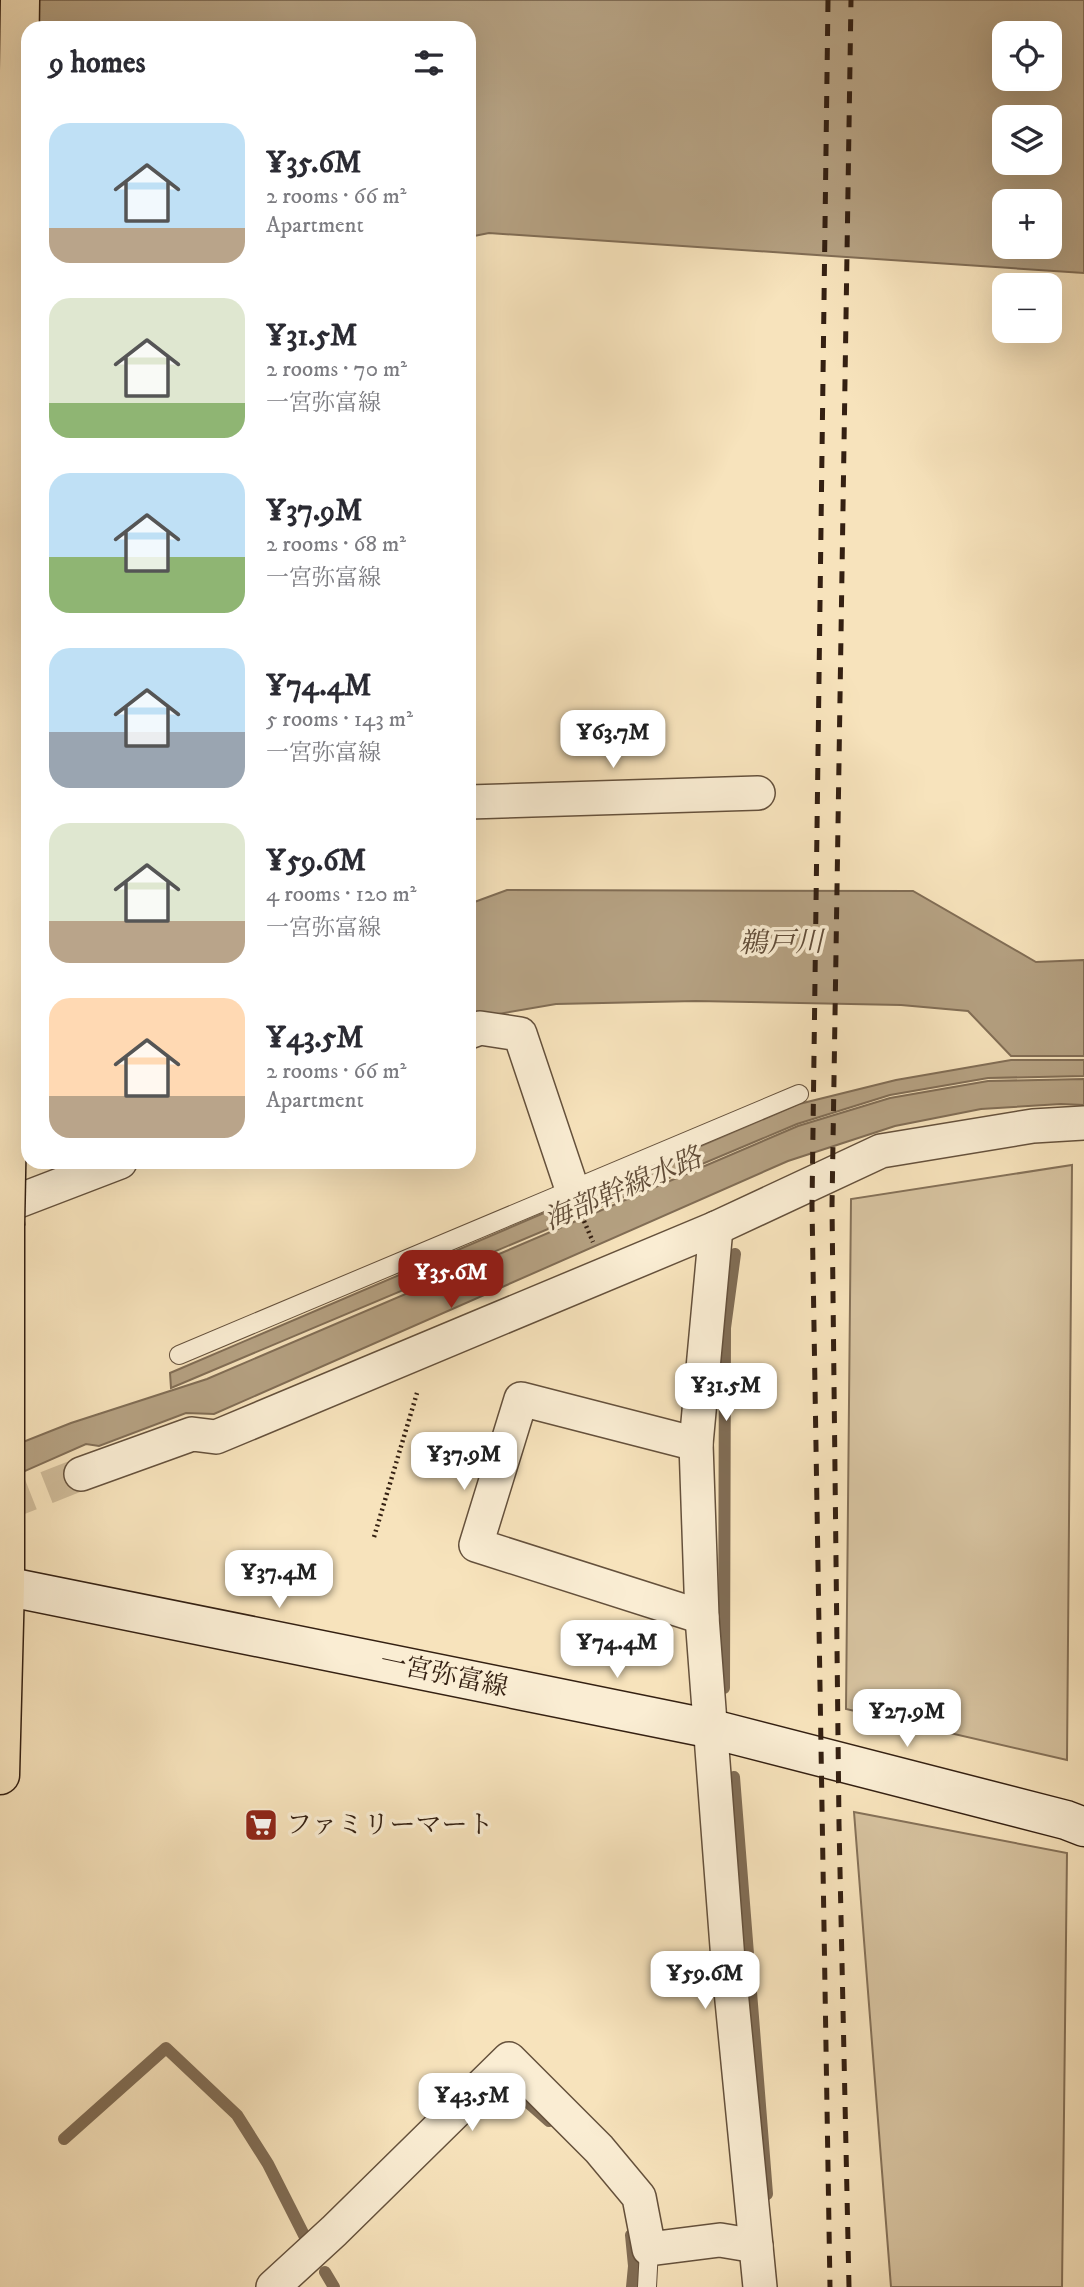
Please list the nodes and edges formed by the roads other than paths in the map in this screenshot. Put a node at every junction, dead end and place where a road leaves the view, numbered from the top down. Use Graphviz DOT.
graph roads {
  1 [pos="20,0"];
  2 [pos="758,793"];
  3 [pos="476,803"];
  4 [pos="12,851"];
  5 [pos="476,1029"];
  6 [pos="799,1094"];
  7 [pos="1084,1123"];
  8 [pos="105,1169"];
  9 [pos="572,1189"];
  10 [pos="2,1216"];
  11 [pos="716,1228"];
  12 [pos="179,1355"];
  13 [pos="696,1444"];
  14 [pos="81,1474"];
  15 [pos="3,1585"];
  16 [pos="702,1617"];
  17 [pos="712,1729"];
  18 [pos="0,1775"];
  19 [pos="1084,1827"];
  20 [pos="756,2246"];
  21 [pos="649,2249"];
  22 [pos="273,2287"];
  23 [pos="647,2287"];
  24 [pos="760,2287"];
  1 -- 4 [label="highway"];
  2 -- 3 [label="street"];
  4 -- 10 [label="highway, bridge"];
  5 -- 9 [label="street"];
  6 -- 9 [label="lane"];
  7 -- 11 [label="street"];
  8 -- 10 [label="street"];
  9 -- 12 [label="lane"];
  10 -- 15 [label="highway"];
  11 -- 13 [label="street"];
  11 -- 14 [label="street"];
  13 -- 16 [label="street"];
  13 -- 16 [label="street"];
  15 -- 17 [label="main road, 一宮弥富線"];
  15 -- 18 [label="highway"];
  16 -- 17 [label="street"];
  17 -- 19 [label="main road, 一宮弥富線"];
  17 -- 20 [label="street"];
  20 -- 21 [label="street"];
  20 -- 24 [label="street"];
  21 -- 22 [label="street"];
  21 -- 23 [label="lane"];
}
